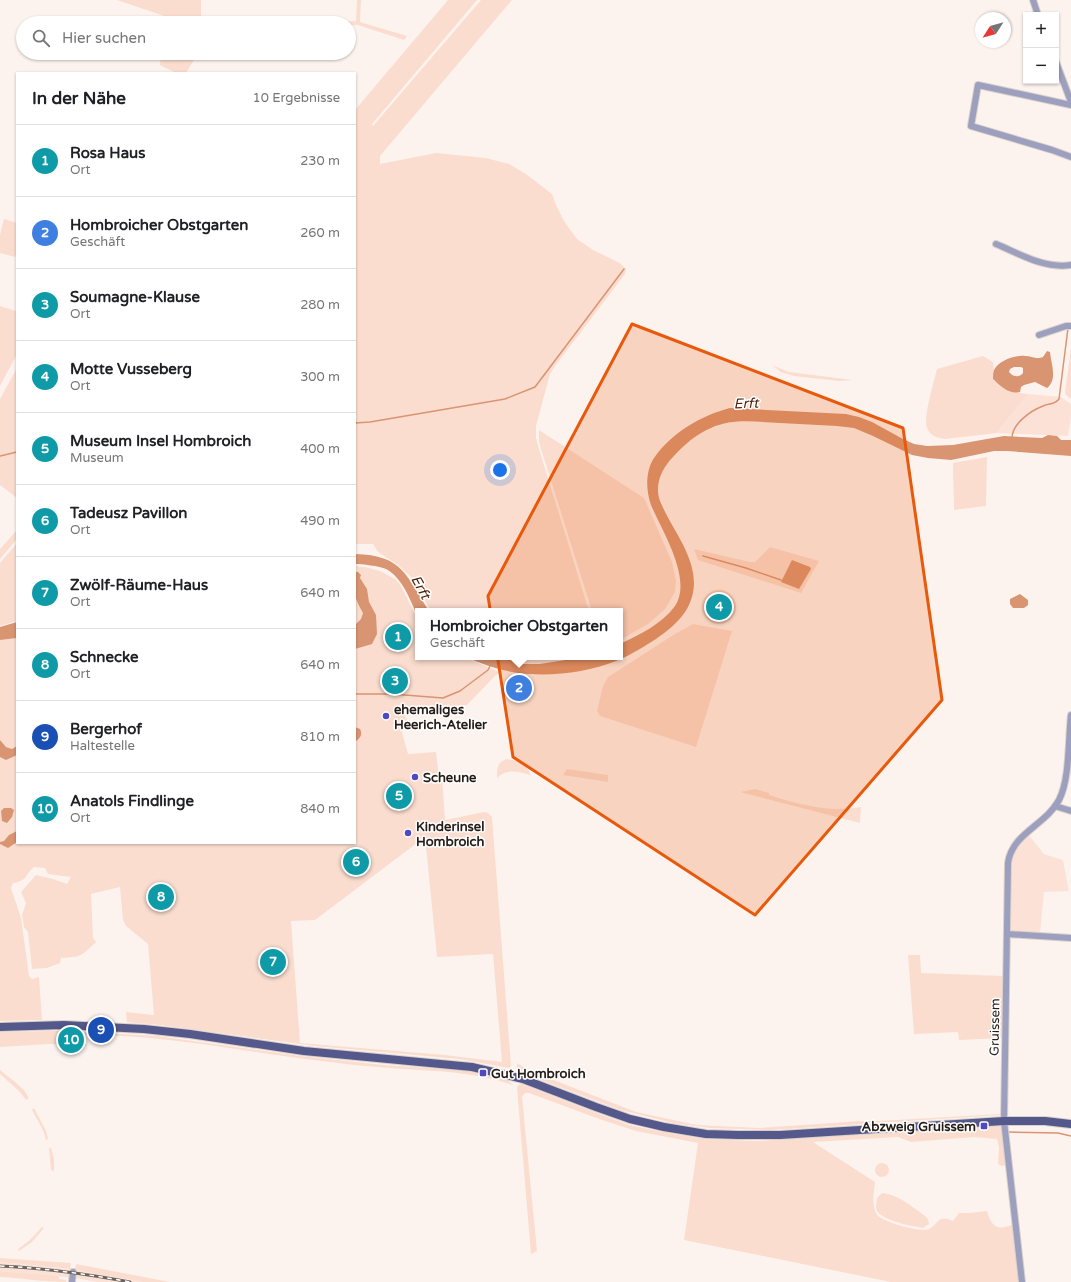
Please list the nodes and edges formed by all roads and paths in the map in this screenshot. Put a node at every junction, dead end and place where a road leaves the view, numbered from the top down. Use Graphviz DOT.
graph roads {
  1 [pos="1033,0"];
  2 [pos="1037,12"];
  3 [pos="1059,70"];
  4 [pos="1071,104"];
  5 [pos="1071,157"];
  6 [pos="996,244"];
  7 [pos="1071,265"];
  8 [pos="1071,326"];
  9 [pos="1040,335"];
  10 [pos="1071,715"];
  11 [pos="1055,806"];
  12 [pos="1071,811"];
  13 [pos="1007,934"];
  14 [pos="1071,938"];
  15 [pos="0,1027"];
  16 [pos="1004,1121"];
  17 [pos="1071,1124"];
  18 [pos="73,1272"];
  19 [pos="72,1282"];
  20 [pos="1022,1282"];
  1 -- 2 [label="street"];
  3 -- 4 [label="street"];
  4 -- 5 [label="street"];
  6 -- 7 [label="street"];
  8 -- 9 [label="street"];
  10 -- 11 [label="street, Gruissem"];
  11 -- 12 [label="street"];
  11 -- 13 [label="street, Gruissem"];
  13 -- 14 [label="street"];
  13 -- 16 [label="street, Gruissem"];
  15 -- 16 [label="main road"];
  16 -- 17 [label="main road"];
  16 -- 20 [label="street, Gruissem"];
  18 -- 19 [label="street"];
}
